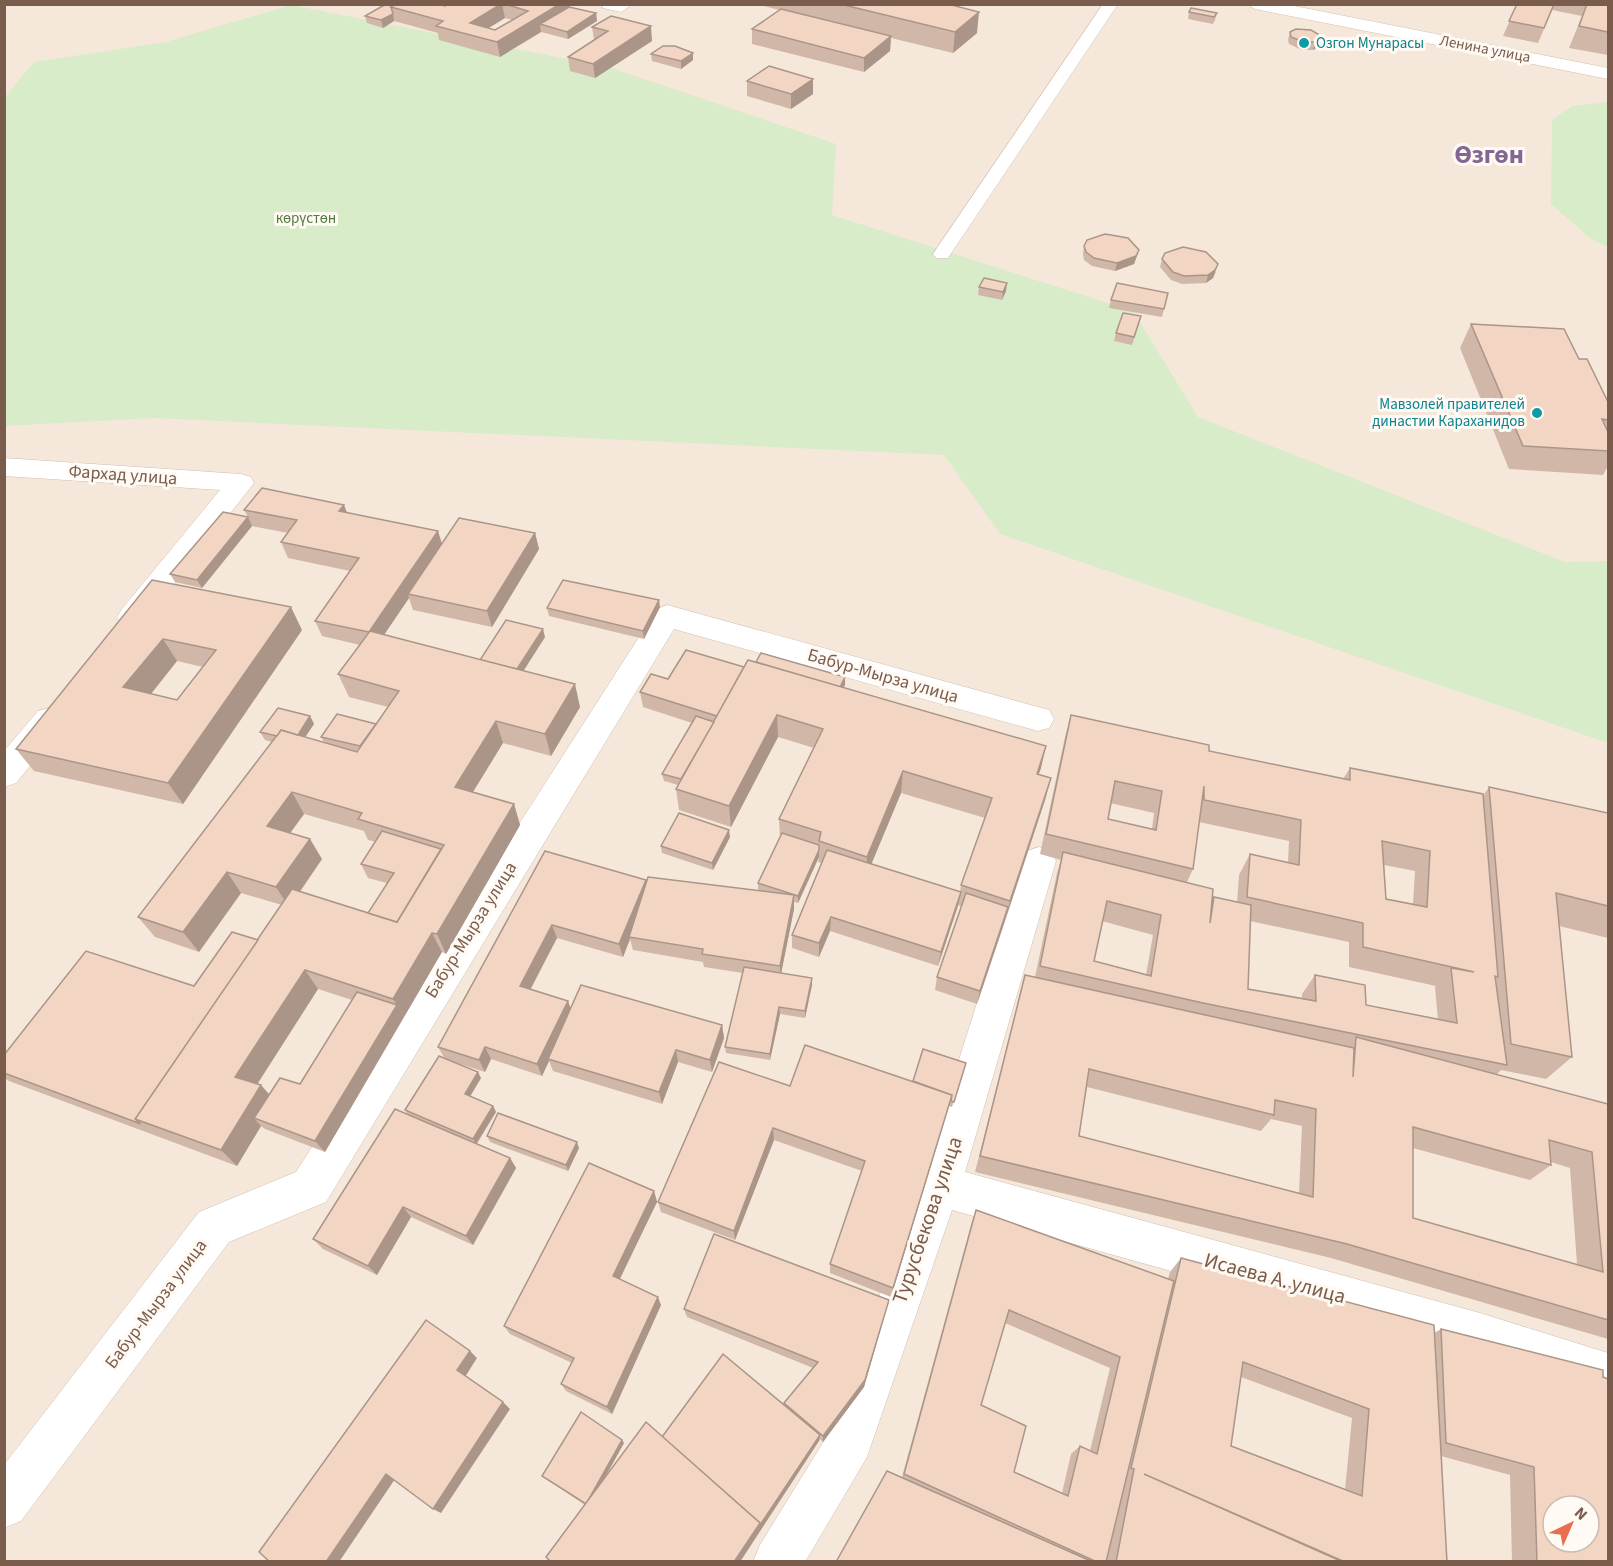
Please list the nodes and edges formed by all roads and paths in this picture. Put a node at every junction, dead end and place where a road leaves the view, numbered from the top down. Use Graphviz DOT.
graph roads {
  1 [pos="609,4"];
  2 [pos="625,4"];
  3 [pos="1111,4"];
  4 [pos="1255,4"];
  5 [pos="1608,74"];
  6 [pos="942,254"];
  7 [pos="4,467"];
  8 [pos="115,638"];
  9 [pos="64,701"];
  10 [pos="1038,719"];
  11 [pos="4,774"];
  12 [pos="1038,861"];
  13 [pos="940,1186"];
  14 [pos="1608,1376"];
  15 [pos="4,1504"];
  16 [pos="777,1562"];
  1 -- 2 [label="street"];
  3 -- 6 [label="lane"];
  4 -- 5 [label="street, Ленина улица"];
  7 -- 8 [label="street, Фархад улица"];
  9 -- 11 [label="street"];
  10 -- 15 [label="street, Бабур-Мырза улица"];
  12 -- 13 [label="street, Турусбекова улица"];
  13 -- 14 [label="street, Исаева А. улица"];
  13 -- 16 [label="street, Турусбекова улица"];
}
